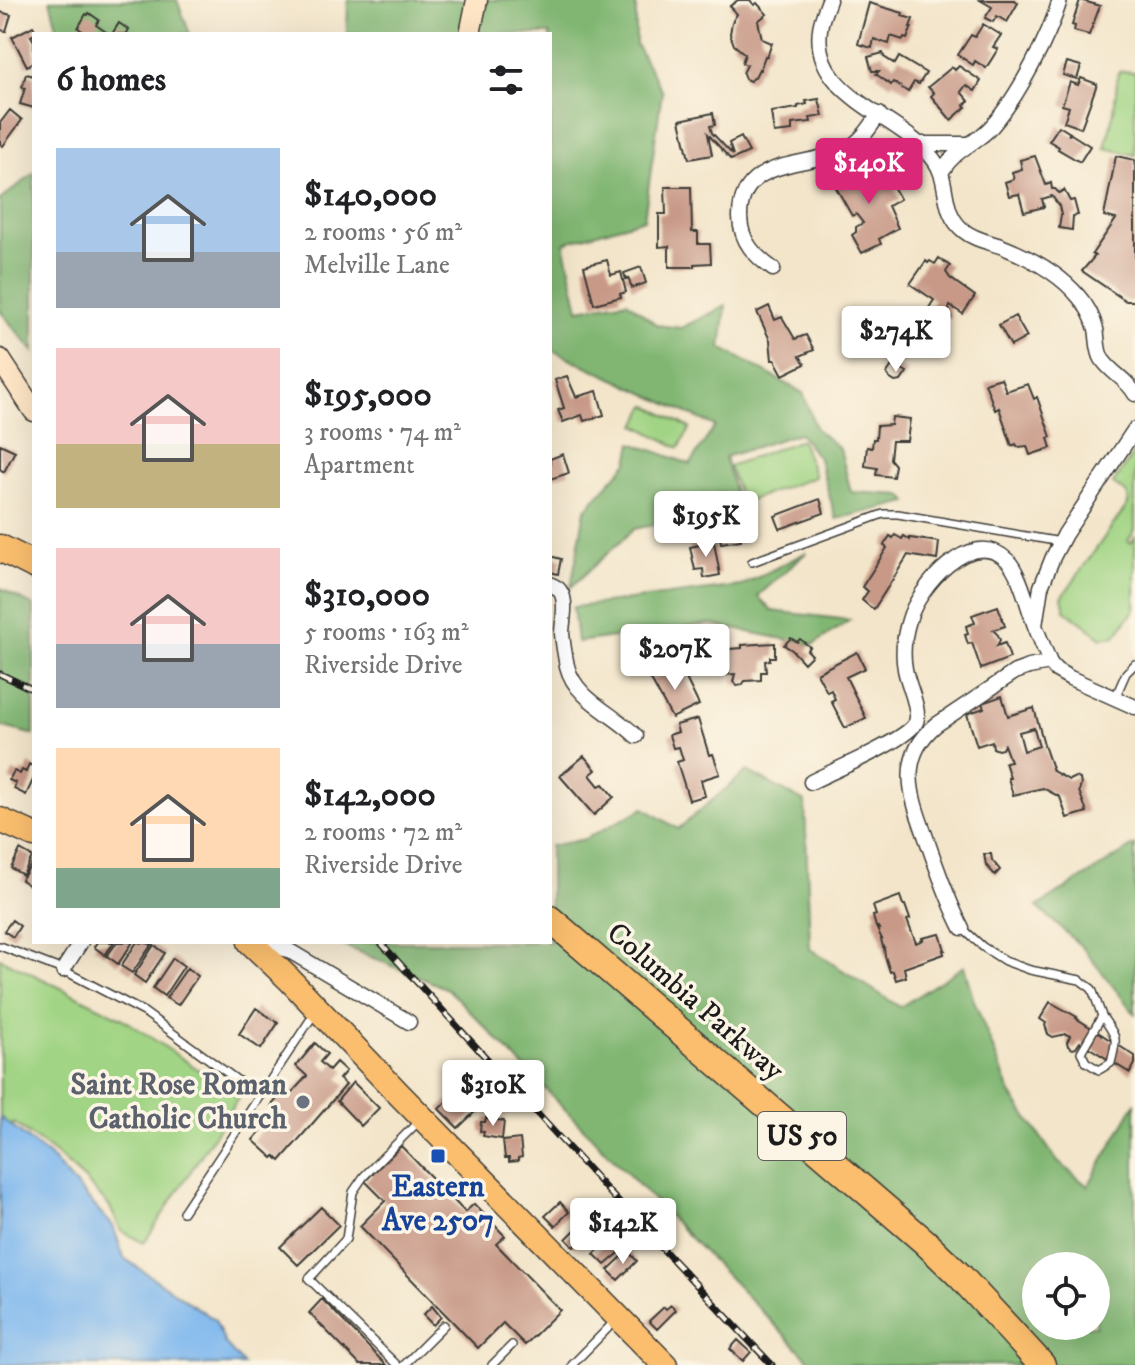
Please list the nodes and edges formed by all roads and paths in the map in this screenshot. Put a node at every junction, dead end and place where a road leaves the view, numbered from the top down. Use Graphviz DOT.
graph roads {
  1 [pos="477,0"];
  2 [pos="829,0"];
  3 [pos="1060,0"];
  4 [pos="470,32"];
  5 [pos="879,114"];
  6 [pos="919,144"];
  7 [pos="967,144"];
  8 [pos="942,171"];
  9 [pos="773,269"];
  10 [pos="0,359"];
  11 [pos="1135,394"];
  12 [pos="32,408"];
  13 [pos="1135,429"];
  14 [pos="1061,542"];
  15 [pos="0,548"];
  16 [pos="752,562"];
  17 [pos="32,564"];
  18 [pos="552,585"];
  19 [pos="1035,626"];
  20 [pos="1050,663"];
  21 [pos="1135,664"];
  22 [pos="1115,698"];
  23 [pos="1135,707"];
  24 [pos="636,736"];
  25 [pos="811,782"];
  26 [pos="0,820"];
  27 [pos="32,834"];
  28 [pos="552,921"];
  29 [pos="962,928"];
  30 [pos="80,944"];
  31 [pos="252,944"];
  32 [pos="269,944"];
  33 [pos="0,946"];
  34 [pos="63,970"];
  35 [pos="318,1008"];
  36 [pos="1102,1016"];
  37 [pos="409,1022"];
  38 [pos="259,1096"];
  39 [pos="422,1118"];
  40 [pos="183,1212"];
  41 [pos="619,1317"];
  42 [pos="444,1325"];
  43 [pos="512,1345"];
  44 [pos="397,1365"];
  45 [pos="404,1365"];
  46 [pos="492,1365"];
  47 [pos="572,1365"];
  48 [pos="665,1365"];
  49 [pos="1042,1365"];
  1 -- 4 [label="street"];
  2 -- 5 [label="street"];
  3 -- 7 [label="street"];
  5 -- 6 [label="street"];
  5 -- 9 [label="street"];
  6 -- 7 [label="street"];
  6 -- 8 [label="street"];
  7 -- 8 [label="street"];
  8 -- 11 [label="street"];
  10 -- 12 [label="street"];
  13 -- 14 [label="street"];
  14 -- 16 [label="lane"];
  14 -- 19 [label="street"];
  15 -- 17 [label="highway"];
  18 -- 24 [label="street"];
  19 -- 20 [label="street"];
  19 -- 25 [label="street"];
  20 -- 22 [label="street"];
  20 -- 29 [label="street"];
  21 -- 22 [label="lane"];
  22 -- 23 [label="street"];
  26 -- 27 [label="main road"];
  28 -- 49 [label="highway, Columbia Parkway / US 50"];
  29 -- 36 [label="lane"];
  30 -- 34 [label="street"];
  31 -- 35 [label="main road"];
  32 -- 37 [label="street"];
  33 -- 34 [label="lane"];
  34 -- 38 [label="lane"];
  35 -- 38 [label="lane"];
  35 -- 39 [label="main road"];
  36 -- 36 [label="lane"];
  38 -- 40 [label="lane"];
  39 -- 41 [label="main road"];
  39 -- 44 [label="lane"];
  41 -- 47 [label="lane"];
  41 -- 48 [label="main road"];
  42 -- 45 [label="lane"];
  43 -- 46 [label="lane"];
}
